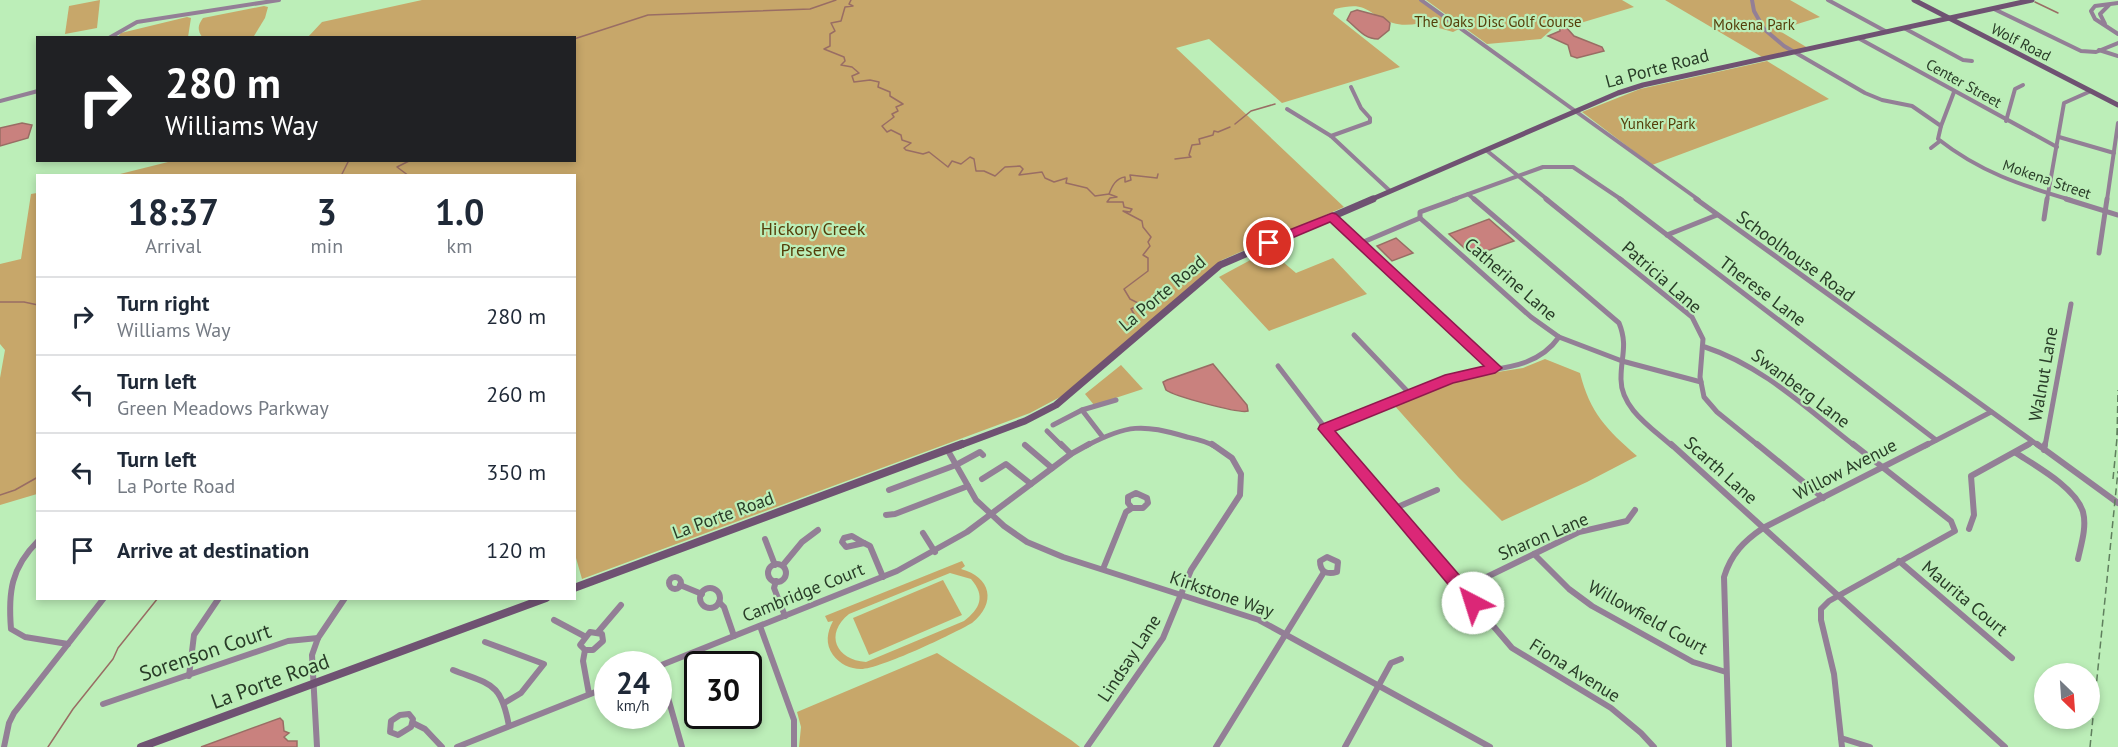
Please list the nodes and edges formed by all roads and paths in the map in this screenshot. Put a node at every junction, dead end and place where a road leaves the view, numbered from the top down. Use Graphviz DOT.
graph roads {
  1 [pos="279,0"];
  2 [pos="1421,0"];
  3 [pos="1752,0"];
  4 [pos="1828,0"];
  5 [pos="1914,0"];
  6 [pos="2032,0"];
  7 [pos="2118,3"];
  8 [pos="2110,4"];
  9 [pos="1996,9"];
  10 [pos="2010,16"];
  11 [pos="1950,19"];
  12 [pos="2106,25"];
  13 [pos="1904,28"];
  14 [pos="1887,32"];
  15 [pos="2118,34"];
  16 [pos="112,36"];
  17 [pos="1860,39"];
  18 [pos="2118,43"];
  19 [pos="2106,48"];
  20 [pos="2099,51"];
  21 [pos="1794,52"];
  22 [pos="2118,55"];
  23 [pos="1972,61"];
  24 [pos="2023,85"];
  25 [pos="1351,87"];
  26 [pos="2091,91"];
  27 [pos="36,92"];
  28 [pos="1954,92"];
  29 [pos="0,101"];
  30 [pos="2118,105"];
  31 [pos="1287,109"];
  32 [pos="1575,111"];
  33 [pos="2006,121"];
  34 [pos="2118,123"];
  35 [pos="1941,126"];
  36 [pos="1331,136"];
  37 [pos="2059,137"];
  38 [pos="1940,141"];
  39 [pos="2057,147"];
  40 [pos="1931,148"];
  41 [pos="1486,150"];
  42 [pos="2114,153"];
  43 [pos="1519,176"];
  44 [pos="1390,191"];
  45 [pos="1468,194"];
  46 [pos="2048,194"];
  47 [pos="2106,211"];
  48 [pos="1420,215"];
  49 [pos="1717,215"];
  50 [pos="2118,215"];
  51 [pos="1332,217"];
  52 [pos="2044,219"];
  53 [pos="1667,235"];
  54 [pos="1360,243"];
  55 [pos="2099,253"];
  56 [pos="2071,304"];
  57 [pos="1354,335"];
  58 [pos="1559,337"];
  59 [pos="1705,346"];
  60 [pos="1622,361"];
  61 [pos="1278,366"];
  62 [pos="1495,368"];
  63 [pos="1701,382"];
  64 [pos="1410,394"];
  65 [pos="1116,400"];
  66 [pos="1082,410"];
  67 [pos="1990,412"];
  68 [pos="1053,425"];
  69 [pos="1325,429"];
  70 [pos="1047,431"];
  71 [pos="1102,436"];
  72 [pos="1095,440"];
  73 [pos="1936,440"];
  74 [pos="2033,442"];
  75 [pos="1024,445"];
  76 [pos="947,449"];
  77 [pos="2044,450"];
  78 [pos="2016,453"];
  79 [pos="1071,454"];
  80 [pos="983,455"];
  81 [pos="956,465"];
  82 [pos="1884,467"];
  83 [pos="1052,468"];
  84 [pos="982,479"];
  85 [pos="1031,484"];
  86 [pos="968,486"];
  87 [pos="889,490"];
  88 [pos="1437,490"];
  89 [pos="1823,498"];
  90 [pos="2118,503"];
  91 [pos="1132,508"];
  92 [pos="1393,509"];
  93 [pos="1635,510"];
  94 [pos="991,514"];
  95 [pos="886,515"];
  96 [pos="1763,528"];
  97 [pos="1969,529"];
  98 [pos="818,530"];
  99 [pos="1955,531"];
  100 [pos="923,532"];
  101 [pos="765,539"];
  102 [pos="36,543"];
  103 [pos="864,543"];
  104 [pos="934,552"];
  105 [pos="1534,554"];
  106 [pos="2078,559"];
  107 [pos="1899,561"];
  108 [pos="779,565"];
  109 [pos="1102,569"];
  110 [pos="1324,572"];
  111 [pos="884,577"];
  112 [pos="776,581"];
  113 [pos="680,585"];
  114 [pos="576,587"];
  115 [pos="1462,589"];
  116 [pos="702,594"];
  117 [pos="1182,595"];
  118 [pos="1838,596"];
  119 [pos="102,600"];
  120 [pos="218,600"];
  121 [pos="344,600"];
  122 [pos="530,601"];
  123 [pos="719,602"];
  124 [pos="621,605"];
  125 [pos="785,616"];
  126 [pos="554,620"];
  127 [pos="760,626"];
  128 [pos="598,632"];
  129 [pos="1286,634"];
  130 [pos="584,636"];
  131 [pos="734,636"];
  132 [pos="318,638"];
  133 [pos="485,642"];
  134 [pos="68,644"];
  135 [pos="585,650"];
  136 [pos="2012,658"];
  137 [pos="1401,659"];
  138 [pos="672,660"];
  139 [pos="453,670"];
  140 [pos="1726,672"];
  141 [pos="189,676"];
  142 [pos="313,685"];
  143 [pos="1378,685"];
  144 [pos="594,692"];
  145 [pos="589,694"];
  146 [pos="506,702"];
  147 [pos="103,704"];
  148 [pos="672,713"];
  149 [pos="413,723"];
  150 [pos="510,726"];
  151 [pos="1841,738"];
  152 [pos="1475,739"];
  153 [pos="4,747"];
  154 [pos="141,747"];
  155 [pos="317,747"];
  156 [pos="442,747"];
  157 [pos="457,747"];
  158 [pos="682,747"];
  159 [pos="794,747"];
  160 [pos="1088,747"];
  161 [pos="1216,747"];
  162 [pos="1345,747"];
  163 [pos="1472,747"];
  164 [pos="1490,747"];
  165 [pos="1654,747"];
  166 [pos="1729,747"];
  167 [pos="1842,747"];
  168 [pos="1870,747"];
  169 [pos="2005,747"];
  1 -- 16 [label="street"];
  2 -- 32 [label="street"];
  3 -- 21 [label="street"];
  4 -- 14 [label="street"];
  5 -- 11 [label="street, Wolf Road"];
  6 -- 9 [label="street, La Porte Road"];
  7 -- 8 [label="street"];
  8 -- 12 [label="street"];
  8 -- 12 [label="street"];
  9 -- 10 [label="street"];
  9 -- 11 [label="street, La Porte Road"];
  10 -- 20 [label="street"];
  11 -- 13 [label="street, La Porte Road"];
  11 -- 26 [label="street, Wolf Road"];
  12 -- 15 [label="street"];
  13 -- 14 [label="street, La Porte Road"];
  13 -- 23 [label="street"];
  14 -- 17 [label="street, La Porte Road"];
  17 -- 21 [label="street, La Porte Road"];
  17 -- 28 [label="street, Center Street"];
  18 -- 19 [label="street"];
  19 -- 20 [label="street"];
  19 -- 22 [label="street"];
  20 -- 22 [label="street"];
  21 -- 32 [label="street, La Porte Road"];
  21 -- 35 [label="street"];
  24 -- 33 [label="street"];
  25 -- 36 [label="street"];
  26 -- 30 [label="street, Wolf Road"];
  26 -- 37 [label="street"];
  27 -- 29 [label="street"];
  28 -- 33 [label="street, Center Street"];
  28 -- 35 [label="street"];
  31 -- 36 [label="street"];
  32 -- 41 [label="street, La Porte Road"];
  32 -- 49 [label="street, Schoolhouse Road"];
  33 -- 39 [label="street, Center Street"];
  34 -- 42 [label="street"];
  35 -- 38 [label="street"];
  36 -- 44 [label="street"];
  37 -- 39 [label="street"];
  37 -- 42 [label="street"];
  38 -- 40 [label="street"];
  38 -- 46 [label="street, Mokena Street"];
  39 -- 46 [label="street"];
  41 -- 43 [label="street, Patricia Lane"];
  41 -- 44 [label="street, La Porte Road"];
  42 -- 47 [label="street"];
  43 -- 45 [label="street"];
  43 -- 53 [label="street, Therese Lane"];
  43 -- 59 [label="street, Patricia Lane"];
  44 -- 51 [label="street, La Porte Road"];
  45 -- 48 [label="street"];
  45 -- 60 [label="street, Scarth Lane"];
  46 -- 47 [label="street, Mokena Street"];
  46 -- 52 [label="street"];
  47 -- 50 [label="street, Mokena Street"];
  47 -- 55 [label="street"];
  48 -- 54 [label="street"];
  48 -- 58 [label="street, Catherine Lane"];
  49 -- 53 [label="street"];
  49 -- 67 [label="street, Schoolhouse Road"];
  51 -- 54 [label="street"];
  51 -- 76 [label="street, La Porte Road"];
  53 -- 73 [label="street, Therese Lane"];
  54 -- 62 [label="street"];
  56 -- 77 [label="street, Walnut Lane"];
  57 -- 64 [label="street"];
  58 -- 60 [label="street, Catherine Lane"];
  58 -- 62 [label="street"];
  59 -- 63 [label="street"];
  59 -- 82 [label="street, Swanberg Lane"];
  60 -- 63 [label="street, Catherine Lane"];
  60 -- 96 [label="street, Scarth Lane"];
  61 -- 69 [label="street, Fiona Avenue"];
  62 -- 64 [label="street"];
  63 -- 89 [label="street"];
  64 -- 69 [label="street"];
  65 -- 66 [label="street"];
  66 -- 68 [label="street"];
  66 -- 71 [label="street"];
  67 -- 73 [label="street, Willow Avenue"];
  67 -- 74 [label="street, Schoolhouse Road"];
  69 -- 92 [label="street, Fiona Avenue"];
  70 -- 79 [label="street"];
  71 -- 72 [label="street, Lindsay Lane"];
  71 -- 117 [label="street, Lindsay Lane"];
  72 -- 79 [label="street, Cambridge Court"];
  73 -- 82 [label="street, Willow Avenue"];
  74 -- 77 [label="street, Schoolhouse Road"];
  74 -- 78 [label="street"];
  75 -- 83 [label="street"];
  76 -- 81 [label="street, Kirkstone Way"];
  76 -- 114 [label="street, La Porte Road"];
  77 -- 90 [label="street, Schoolhouse Road"];
  78 -- 97 [label="street"];
  78 -- 106 [label="street"];
  79 -- 83 [label="street, Cambridge Court"];
  80 -- 81 [label="street"];
  81 -- 86 [label="street, Kirkstone Way"];
  81 -- 87 [label="street"];
  82 -- 89 [label="street, Willow Avenue"];
  82 -- 99 [label="street, Swanberg Lane"];
  83 -- 85 [label="street, Cambridge Court"];
  84 -- 85 [label="street"];
  85 -- 94 [label="street, Cambridge Court"];
  86 -- 94 [label="street, Kirkstone Way"];
  86 -- 95 [label="street"];
  88 -- 92 [label="street"];
  89 -- 96 [label="street, Willow Avenue"];
  91 -- 109 [label="street"];
  92 -- 115 [label="street, Fiona Avenue"];
  93 -- 105 [label="street, Sharon Lane"];
  94 -- 104 [label="street, Cambridge Court"];
  94 -- 109 [label="street, Kirkstone Way"];
  96 -- 118 [label="street, Scarth Lane"];
  96 -- 140 [label="street, Willow Avenue"];
  98 -- 108 [label="street"];
  99 -- 107 [label="street"];
  100 -- 104 [label="street"];
  101 -- 108 [label="street"];
  102 -- 134 [label="street"];
  103 -- 111 [label="street, Cambridge Court"];
  104 -- 111 [label="street, Cambridge Court"];
  105 -- 115 [label="street, Sharon Lane"];
  105 -- 140 [label="street, Willowfield Court"];
  107 -- 118 [label="street"];
  107 -- 136 [label="street, Maurita Court"];
  108 -- 112 [label="street"];
  108 -- 112 [label="street"];
  109 -- 117 [label="street, Kirkstone Way"];
  110 -- 129 [label="street"];
  111 -- 125 [label="street, Cambridge Court"];
  112 -- 125 [label="street"];
  113 -- 116 [label="street"];
  115 -- 165 [label="street, Fiona Avenue"];
  116 -- 123 [label="street, Cambridge Court"];
  116 -- 123 [label="street, Cambridge Court"];
  117 -- 129 [label="street, Kirkstone Way"];
  117 -- 160 [label="street, Lindsay Lane"];
  118 -- 151 [label="street"];
  118 -- 169 [label="street, Scarth Lane"];
  119 -- 134 [label="street"];
  120 -- 141 [label="street"];
  121 -- 132 [label="street"];
  122 -- 142 [label="street, La Porte Road"];
  123 -- 131 [label="street, Cambridge Court"];
  124 -- 128 [label="street"];
  125 -- 127 [label="street, Cambridge Court"];
  126 -- 130 [label="street"];
  127 -- 131 [label="street, Cambridge Court"];
  127 -- 159 [label="street"];
  128 -- 130 [label="street"];
  128 -- 135 [label="street"];
  129 -- 143 [label="street, Kirkstone Way"];
  129 -- 161 [label="street"];
  130 -- 135 [label="street"];
  131 -- 138 [label="street, Cambridge Court"];
  132 -- 141 [label="street, Sorenson Court"];
  132 -- 142 [label="street"];
  133 -- 146 [label="street"];
  134 -- 153 [label="street"];
  135 -- 145 [label="street"];
  137 -- 143 [label="street"];
  139 -- 146 [label="street"];
  140 -- 166 [label="street, Willow Avenue"];
  141 -- 147 [label="street, Sorenson Court"];
  142 -- 154 [label="street, La Porte Road"];
  142 -- 155 [label="street"];
  143 -- 152 [label="street, Kirkstone Way"];
  143 -- 162 [label="street"];
  144 -- 145 [label="street"];
  145 -- 150 [label="street"];
  146 -- 150 [label="street"];
  148 -- 158 [label="street"];
  149 -- 156 [label="street"];
  150 -- 157 [label="street"];
  151 -- 167 [label="street"];
  151 -- 168 [label="street"];
  152 -- 163 [label="street"];
  152 -- 164 [label="street, Kirkstone Way"];
}
